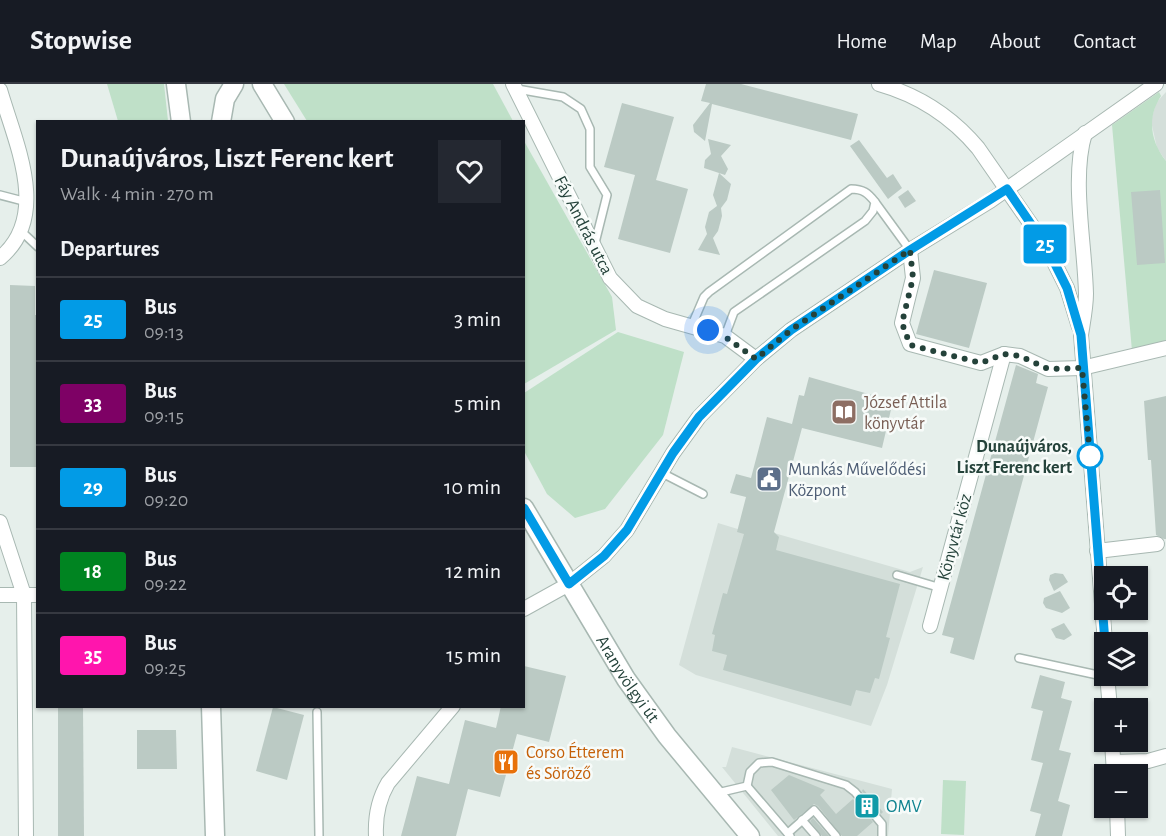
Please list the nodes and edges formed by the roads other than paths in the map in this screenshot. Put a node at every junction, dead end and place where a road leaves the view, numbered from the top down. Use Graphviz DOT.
graph roads {
  1 [pos="176,84"];
  2 [pos="234,84"];
  3 [pos="262,84"];
  4 [pos="879,84"];
  5 [pos="1156,84"];
  6 [pos="514,86"];
  7 [pos="0,90"];
  8 [pos="181,120"];
  9 [pos="221,120"];
  10 [pos="284,120"];
  11 [pos="1085,133"];
  12 [pos="1007,189"];
  13 [pos="0,195"];
  14 [pos="27,202"];
  15 [pos="874,202"];
  16 [pos="22,232"];
  17 [pos="36,245"];
  18 [pos="594,248"];
  19 [pos="910,250"];
  20 [pos="0,258"];
  21 [pos="692,325"];
  22 [pos="1081,335"];
  23 [pos="724,336"];
  24 [pos="1166,348"];
  25 [pos="1004,354"];
  26 [pos="756,359"];
  27 [pos="1082,368"];
  28 [pos="662,473"];
  29 [pos="703,494"];
  30 [pos="525,510"];
  31 [pos="0,522"];
  32 [pos="1157,544"];
  33 [pos="1097,551"];
  34 [pos="897,575"];
  35 [pos="569,584"];
  36 [pos="940,588"];
  37 [pos="0,595"];
  38 [pos="31,595"];
  39 [pos="525,608"];
  40 [pos="930,626"];
  41 [pos="1104,632"];
  42 [pos="1019,658"];
  43 [pos="1094,673"];
  44 [pos="211,708"];
  45 [pos="451,708"];
  46 [pos="317,711"];
  47 [pos="1166,756"];
  48 [pos="1133,764"];
  49 [pos="747,786"];
  50 [pos="715,793"];
  51 [pos="1117,818"];
  52 [pos="802,820"];
  53 [pos="789,835"];
  54 [pos="26,836"];
  55 [pos="215,836"];
  56 [pos="319,836"];
  57 [pos="376,836"];
  58 [pos="750,836"];
  59 [pos="816,836"];
  60 [pos="836,836"];
  61 [pos="882,836"];
  62 [pos="1118,836"];
  1 -- 8 [label="street"];
  2 -- 9 [label="street"];
  3 -- 10 [label="street"];
  4 -- 12 [label="street"];
  5 -- 11 [label="street"];
  6 -- 18 [label="street, Fáy András utca"];
  6 -- 18 [label="lane"];
  7 -- 14 [label="street"];
  11 -- 12 [label="street"];
  11 -- 22 [label="street"];
  12 -- 19 [label="street"];
  12 -- 22 [label="street"];
  13 -- 14 [label="lane"];
  14 -- 16 [label="street"];
  15 -- 19 [label="lane"];
  15 -- 21 [label="lane"];
  15 -- 23 [label="lane"];
  16 -- 17 [label="lane"];
  16 -- 20 [label="street"];
  18 -- 21 [label="street, Fáy András utca"];
  19 -- 25 [label="street"];
  19 -- 26 [label="street"];
  21 -- 23 [label="street, Fáy András utca"];
  22 -- 27 [label="street"];
  23 -- 26 [label="street, Fáy András utca"];
  24 -- 27 [label="street"];
  25 -- 27 [label="street"];
  25 -- 36 [label="street, Könyvtár köz"];
  26 -- 28 [label="street"];
  27 -- 33 [label="street"];
  28 -- 29 [label="lane"];
  28 -- 35 [label="street"];
  30 -- 35 [label="street, Aranyvölgyi út"];
  31 -- 38 [label="street"];
  32 -- 33 [label="street"];
  33 -- 41 [label="street"];
  34 -- 36 [label="lane"];
  35 -- 39 [label="street"];
  35 -- 50 [label="street, Aranyvölgyi út"];
  36 -- 40 [label="street, Könyvtár köz"];
  37 -- 38 [label="street"];
  38 -- 54 [label="street"];
  42 -- 43 [label="lane"];
  44 -- 55 [label="street"];
  45 -- 57 [label="street"];
  46 -- 56 [label="lane"];
  47 -- 48 [label="street"];
  49 -- 50 [label="lane"];
  49 -- 53 [label="lane"];
  49 -- 61 [label="lane"];
  50 -- 58 [label="street, Aranyvölgyi út"];
  51 -- 62 [label="street"];
  52 -- 53 [label="lane"];
  52 -- 59 [label="lane"];
  52 -- 60 [label="lane"];
}
